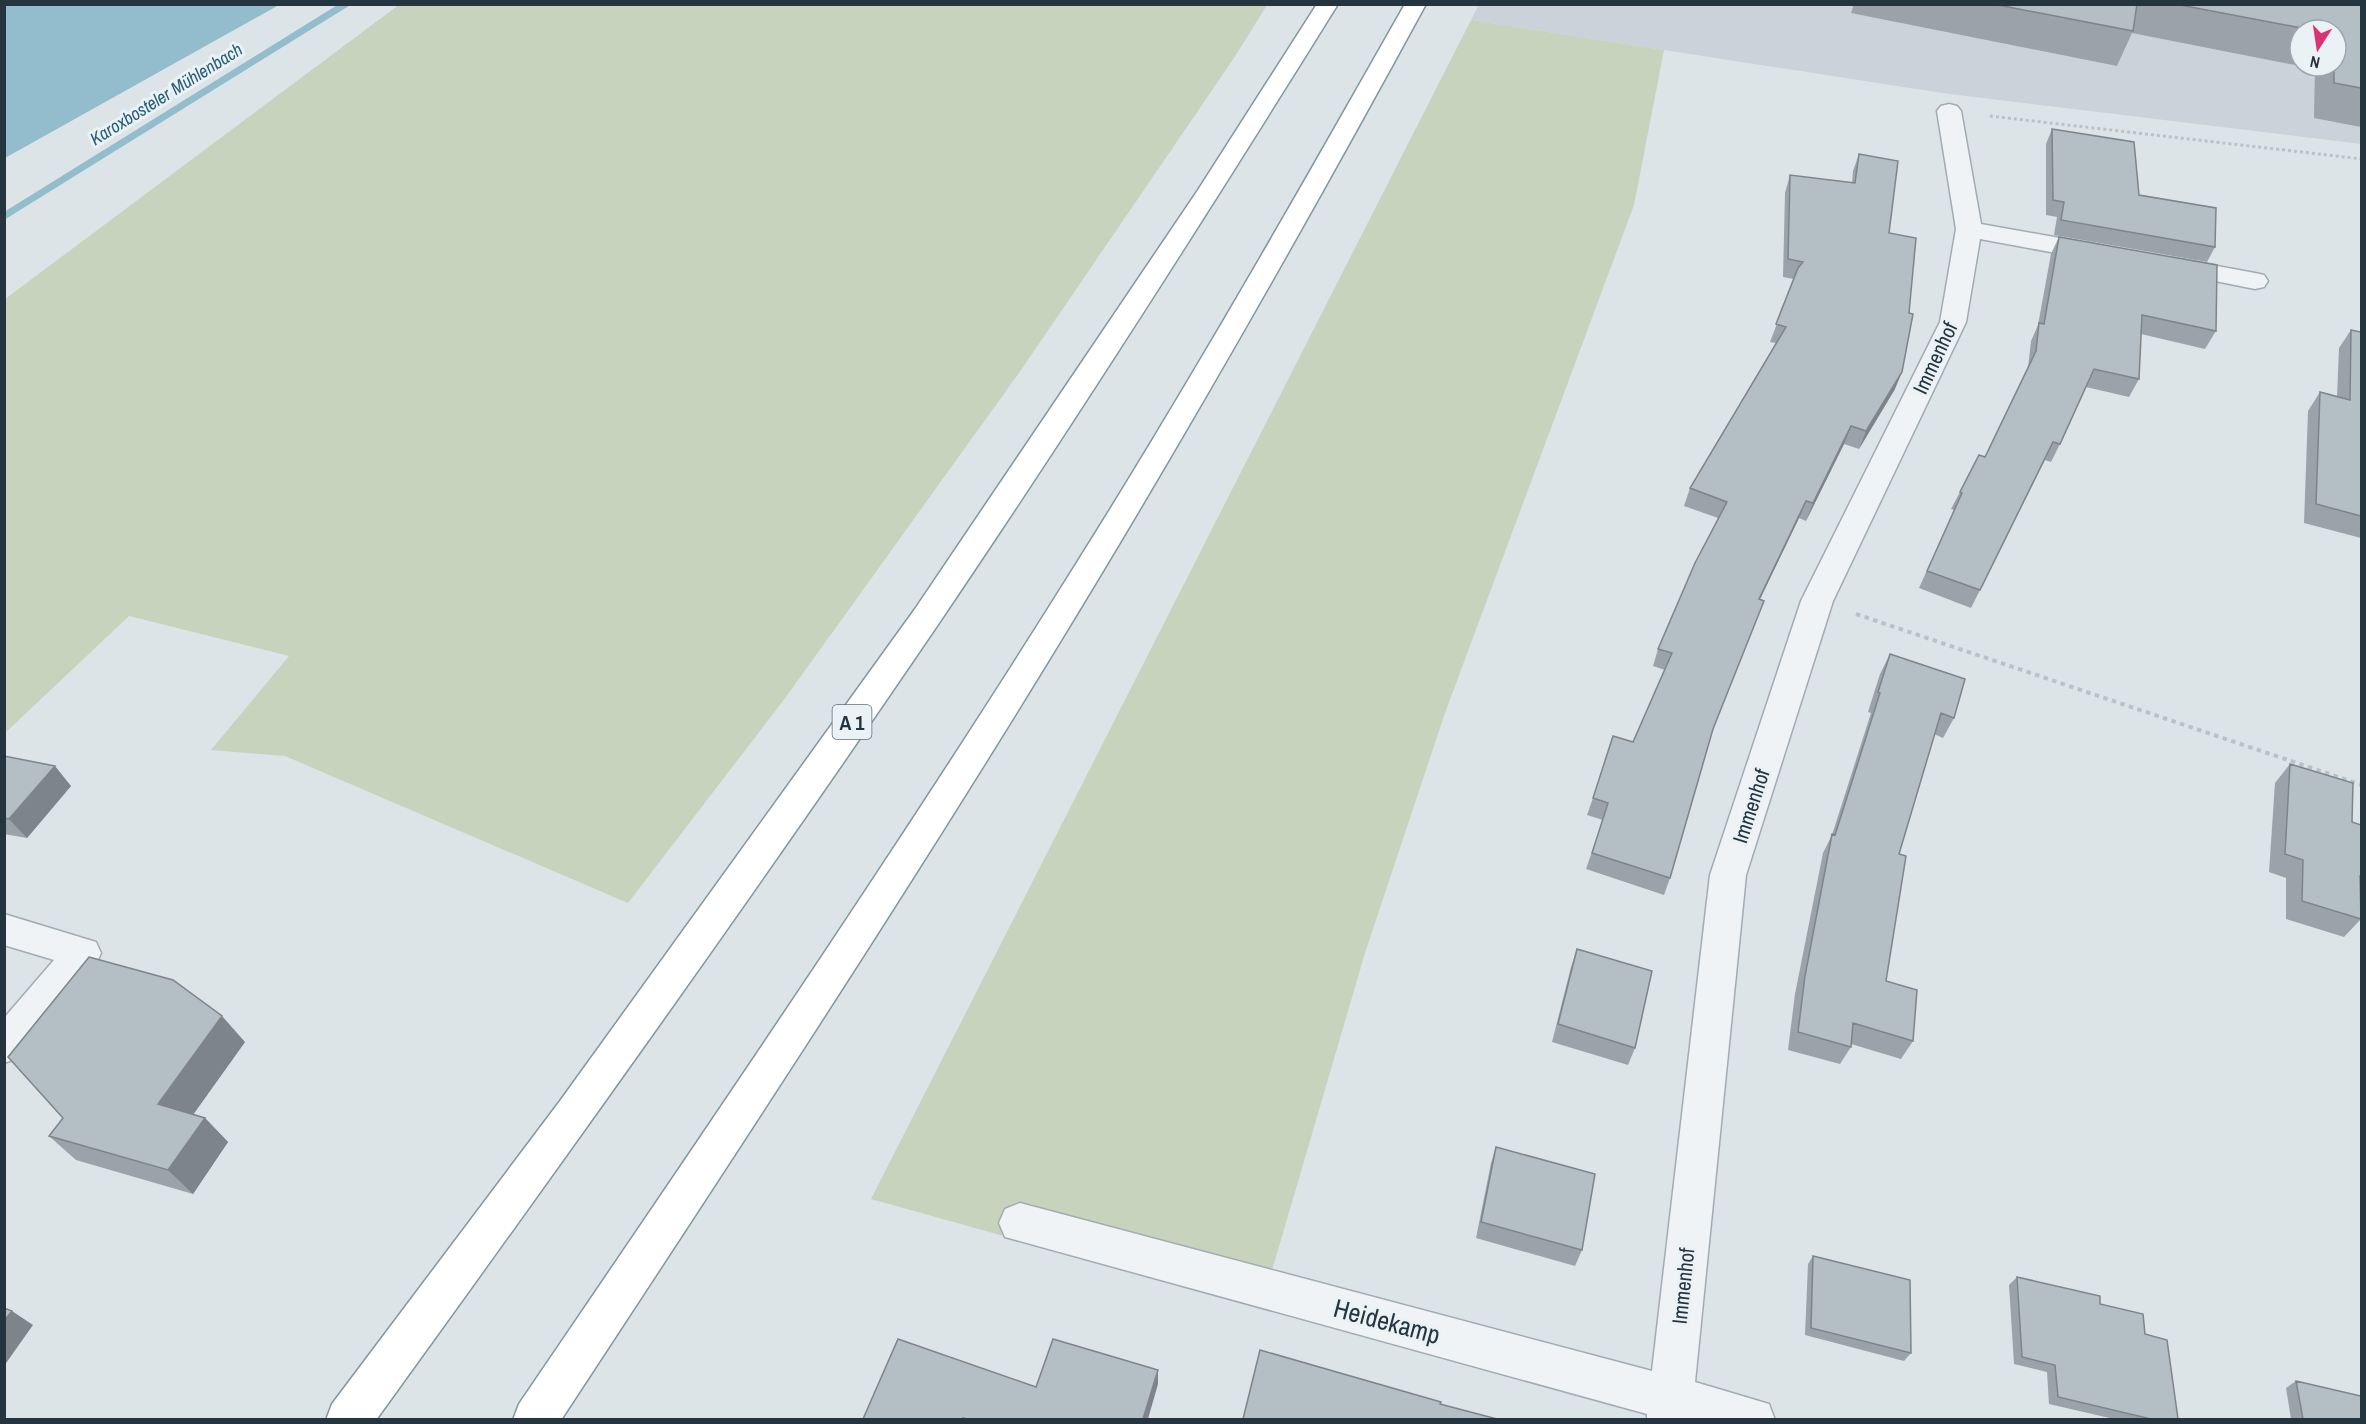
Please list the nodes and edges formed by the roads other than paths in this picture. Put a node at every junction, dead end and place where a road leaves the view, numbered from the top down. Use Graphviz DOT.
graph roads {
  1 [pos="1328,4"];
  2 [pos="1416,4"];
  3 [pos="1949,111"];
  4 [pos="1969,229"];
  5 [pos="2118,256"];
  6 [pos="2152,262"];
  7 [pos="2254,281"];
  8 [pos="4,929"];
  9 [pos="4,1046"];
  10 [pos="1020,1223"];
  11 [pos="1670,1409"];
  12 [pos="348,1419"];
  13 [pos="535,1419"];
  14 [pos="1753,1419"];
  1 -- 12 [label="highway, A 1"];
  2 -- 13 [label="highway"];
  3 -- 4 [label="street, Immenhof"];
  4 -- 5 [label="street"];
  4 -- 11 [label="street, Immenhof"];
  6 -- 7 [label="street"];
  8 -- 9 [label="street"];
  10 -- 11 [label="street, Heidekamp"];
  11 -- 14 [label="street, Heidekamp"];
}
